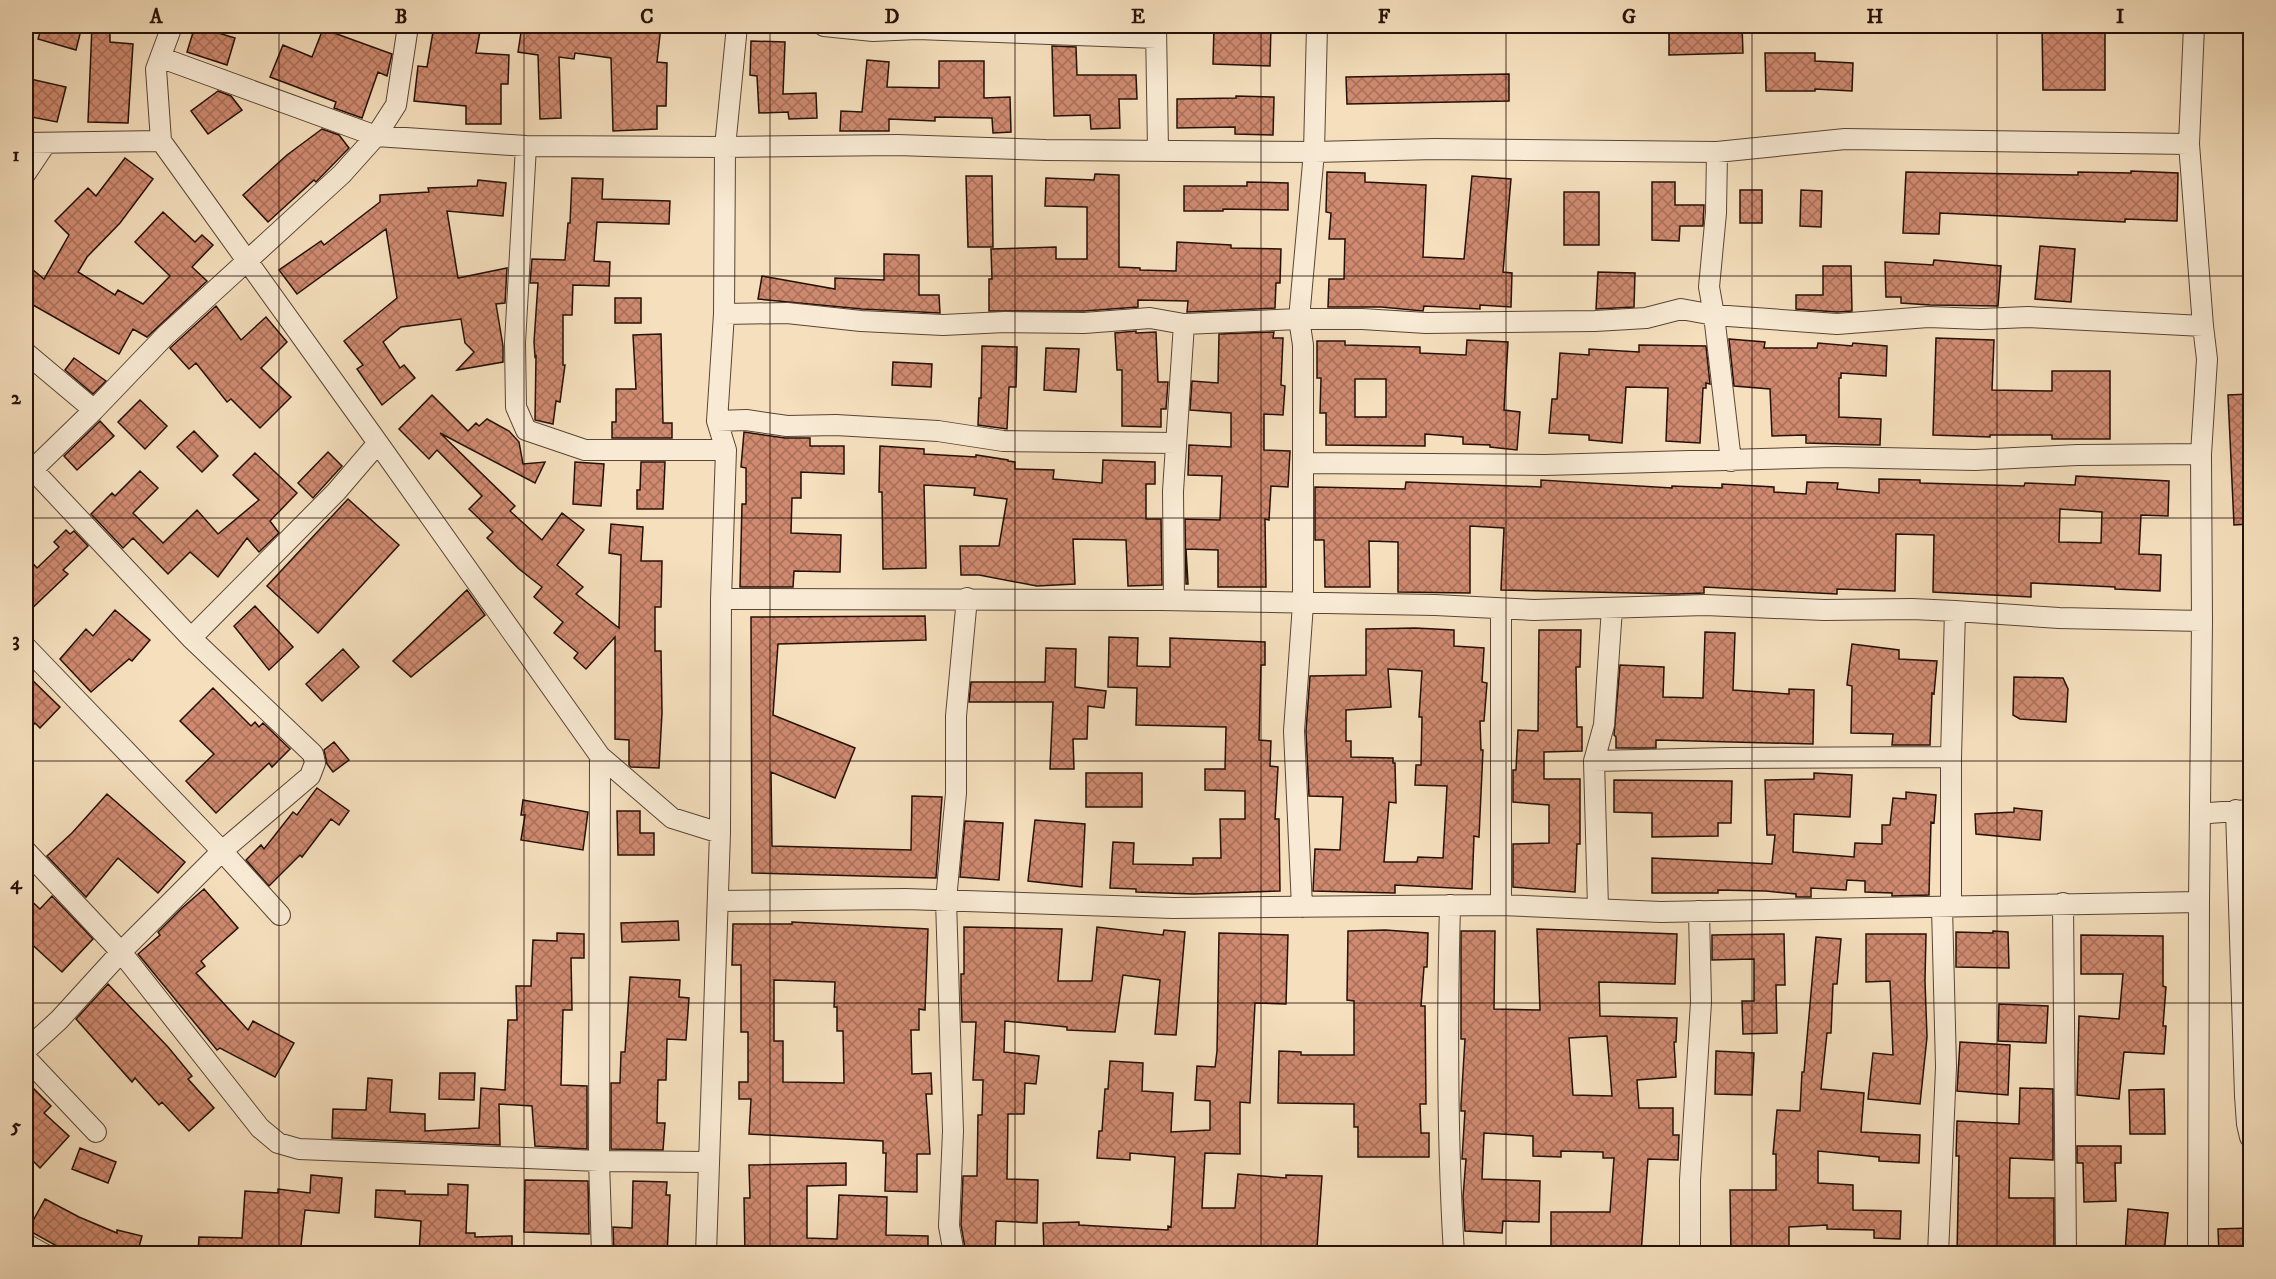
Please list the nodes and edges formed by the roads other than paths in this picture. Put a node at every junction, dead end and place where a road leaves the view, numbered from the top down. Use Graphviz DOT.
graph roads {
  1 [pos="172,26"];
  2 [pos="408,26"];
  3 [pos="737,26"];
  4 [pos="824,26"];
  5 [pos="1317,26"];
  6 [pos="2193,26"];
  7 [pos="1156,32"];
  8 [pos="162,58"];
  9 [pos="376,136"];
  10 [pos="160,141"];
  11 [pos="26,142"];
  12 [pos="46,143"];
  13 [pos="2188,144"];
  14 [pos="526,146"];
  15 [pos="725,147"];
  16 [pos="1158,150"];
  17 [pos="1314,152"];
  18 [pos="1717,152"];
  19 [pos="26,173"];
  20 [pos="246,260"];
  21 [pos="724,314"];
  22 [pos="1714,315"];
  23 [pos="1299,319"];
  24 [pos="1184,324"];
  25 [pos="2203,326"];
  26 [pos="26,353"];
  27 [pos="94,410"];
  28 [pos="717,421"];
  29 [pos="378,443"];
  30 [pos="1176,443"];
  31 [pos="726,450"];
  32 [pos="2201,454"];
  33 [pos="1731,461"];
  34 [pos="1303,463"];
  35 [pos="29,473"];
  36 [pos="721,598"];
  37 [pos="967,598"];
  38 [pos="1174,600"];
  39 [pos="1303,604"];
  40 [pos="1612,608"];
  41 [pos="1501,609"];
  42 [pos="1955,611"];
  43 [pos="2202,621"];
  44 [pos="191,638"];
  45 [pos="26,647"];
  46 [pos="600,756"];
  47 [pos="1951,757"];
  48 [pos="1594,761"];
  49 [pos="2243,810"];
  50 [pos="2209,813"];
  51 [pos="720,833"];
  52 [pos="26,851"];
  53 [pos="222,851"];
  54 [pos="946,900"];
  55 [pos="718,901"];
  56 [pos="2199,902"];
  57 [pos="2063,903"];
  58 [pos="1450,905"];
  59 [pos="1501,905"];
  60 [pos="1947,907"];
  61 [pos="1302,908"];
  62 [pos="1598,908"];
  63 [pos="1699,911"];
  64 [pos="280,915"];
  65 [pos="121,952"];
  66 [pos="26,1050"];
  67 [pos="26,1058"];
  68 [pos="96,1132"];
  69 [pos="2250,1137"];
  70 [pos="599,1161"];
  71 [pos="708,1162"];
  72 [pos="26,1244"];
  73 [pos="44,1254"];
  74 [pos="602,1254"];
  75 [pos="706,1254"];
  76 [pos="954,1254"];
  77 [pos="1454,1254"];
  78 [pos="1690,1254"];
  79 [pos="1938,1254"];
  80 [pos="2067,1254"];
  81 [pos="2198,1254"];
  1 -- 8 [label="street"];
  2 -- 9 [label="street"];
  3 -- 15 [label="street"];
  4 -- 7 [label="street"];
  5 -- 17 [label="street"];
  6 -- 13 [label="street"];
  7 -- 16 [label="street"];
  8 -- 9 [label="street"];
  8 -- 10 [label="street"];
  9 -- 14 [label="street"];
  9 -- 20 [label="street"];
  10 -- 12 [label="street"];
  10 -- 20 [label="street"];
  11 -- 12 [label="street"];
  12 -- 19 [label="street"];
  13 -- 18 [label="street"];
  13 -- 25 [label="street"];
  14 -- 15 [label="street"];
  14 -- 31 [label="street"];
  15 -- 16 [label="street"];
  15 -- 21 [label="street"];
  16 -- 17 [label="street"];
  17 -- 18 [label="street"];
  17 -- 23 [label="street"];
  18 -- 22 [label="street"];
  20 -- 27 [label="street"];
  20 -- 29 [label="street"];
  21 -- 24 [label="street"];
  21 -- 28 [label="street"];
  22 -- 23 [label="street"];
  22 -- 25 [label="street"];
  22 -- 33 [label="street"];
  23 -- 24 [label="street"];
  23 -- 34 [label="street"];
  24 -- 30 [label="street"];
  25 -- 32 [label="street"];
  26 -- 27 [label="street"];
  27 -- 35 [label="street"];
  28 -- 30 [label="street"];
  28 -- 31 [label="street"];
  29 -- 44 [label="street"];
  29 -- 46 [label="street"];
  30 -- 38 [label="street"];
  31 -- 36 [label="street"];
  32 -- 33 [label="street"];
  32 -- 43 [label="street"];
  33 -- 34 [label="street"];
  34 -- 39 [label="street"];
  35 -- 44 [label="street"];
  36 -- 37 [label="street"];
  36 -- 51 [label="street"];
  37 -- 38 [label="street"];
  37 -- 54 [label="street"];
  38 -- 39 [label="street"];
  39 -- 41 [label="street"];
  39 -- 61 [label="street"];
  40 -- 41 [label="street"];
  40 -- 42 [label="street"];
  40 -- 48 [label="street"];
  41 -- 59 [label="street"];
  42 -- 43 [label="street"];
  42 -- 47 [label="street"];
  43 -- 56 [label="street"];
  44 -- 53 [label="street"];
  45 -- 53 [label="street"];
  46 -- 51 [label="street"];
  46 -- 70 [label="street"];
  47 -- 48 [label="street"];
  47 -- 60 [label="street"];
  48 -- 62 [label="street"];
  49 -- 50 [label="street"];
  49 -- 69 [label="street"];
  51 -- 55 [label="street"];
  52 -- 65 [label="street"];
  53 -- 64 [label="street"];
  53 -- 65 [label="street"];
  54 -- 55 [label="street"];
  54 -- 61 [label="street"];
  54 -- 76 [label="street"];
  55 -- 71 [label="street"];
  56 -- 57 [label="street"];
  56 -- 81 [label="street"];
  57 -- 60 [label="street"];
  57 -- 80 [label="street"];
  58 -- 59 [label="street"];
  58 -- 61 [label="street"];
  58 -- 77 [label="street"];
  59 -- 62 [label="street"];
  60 -- 63 [label="street"];
  60 -- 79 [label="street"];
  62 -- 63 [label="street"];
  63 -- 78 [label="street"];
  65 -- 66 [label="street"];
  65 -- 70 [label="street"];
  67 -- 68 [label="street"];
  70 -- 71 [label="street"];
  70 -- 74 [label="street"];
  71 -- 75 [label="street"];
  72 -- 73 [label="street"];
}
